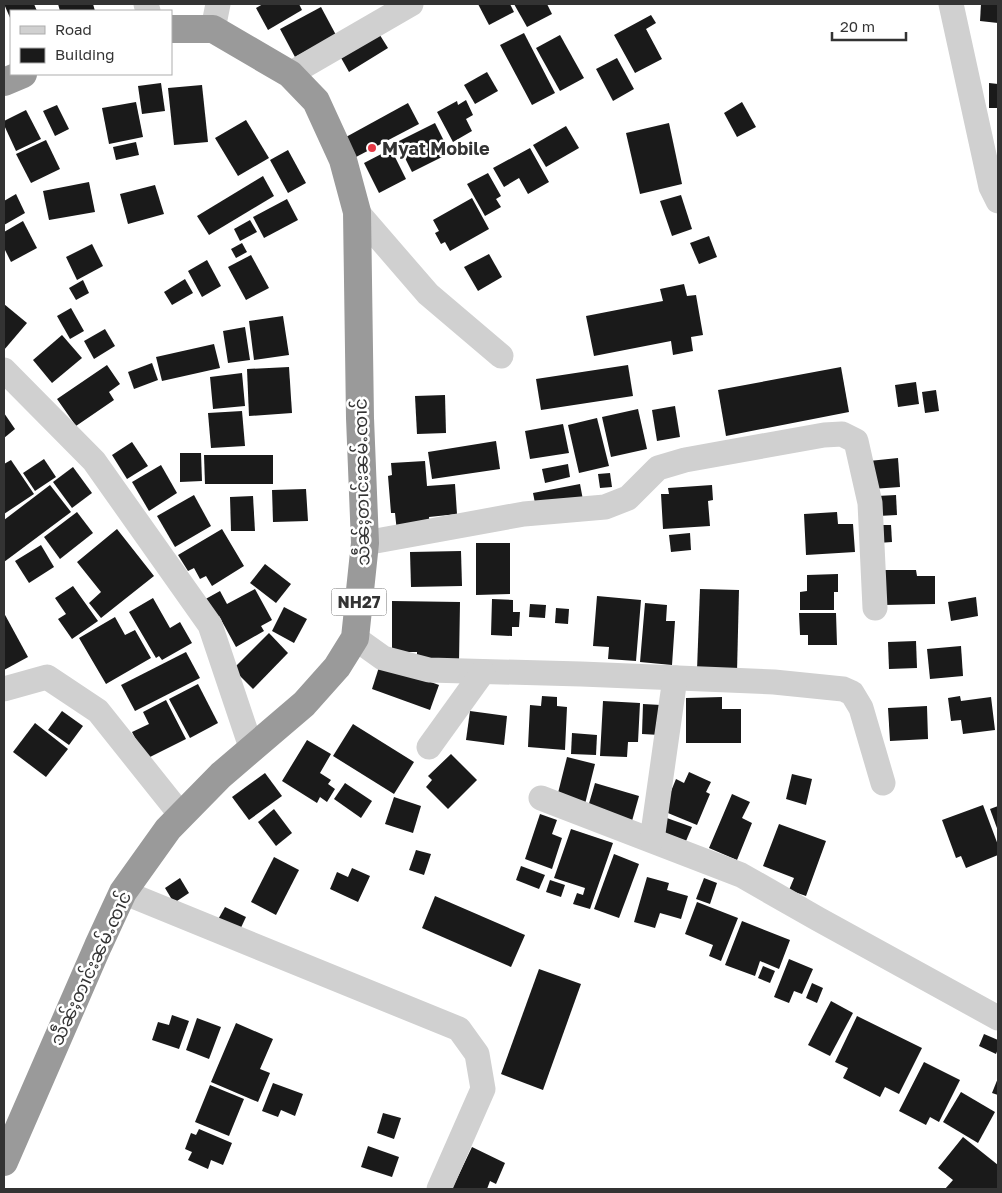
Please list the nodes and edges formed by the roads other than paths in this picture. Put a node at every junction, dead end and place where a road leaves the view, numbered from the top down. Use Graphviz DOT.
graph roads {
  1 [pos="411,4"];
  2 [pos="951,4"];
  3 [pos="216,16"];
  4 [pos="172,29"];
  5 [pos="290,74"];
  6 [pos="21,75"];
  7 [pos="4,82"];
  8 [pos="998,201"];
  9 [pos="357,212"];
  10 [pos="501,356"];
  11 [pos="4,370"];
  12 [pos="365,543"];
  13 [pos="875,608"];
  14 [pos="355,638"];
  15 [pos="483,672"];
  16 [pos="674,678"];
  17 [pos="4,689"];
  18 [pos="429,747"];
  19 [pos="252,750"];
  20 [pos="883,783"];
  21 [pos="541,798"];
  22 [pos="181,815"];
  23 [pos="652,840"];
  24 [pos="123,892"];
  25 [pos="998,1018"];
  26 [pos="4,1162"];
  27 [pos="439,1189"];
  1 -- 5 [label="street"];
  2 -- 8 [label="street"];
  3 -- 4 [label="highway, သဵၼ်ႈတၢင်းၼမ်ႉၸၢင် / NH27"];
  3 -- 5 [label="highway, သဵၼ်ႈတၢင်းၼမ်ႉၸၢင် / NH27"];
  5 -- 9 [label="highway, သဵၼ်ႈတၢင်းၼမ်ႉၸၢင် / NH27"];
  6 -- 7 [label="highway"];
  9 -- 10 [label="street"];
  9 -- 12 [label="highway, သဵၼ်ႈတၢင်းၼမ်ႉၸၢင် / NH27"];
  11 -- 19 [label="street"];
  12 -- 13 [label="street"];
  12 -- 14 [label="highway, သဵၼ်ႈတၢင်းၼမ်ႉၸၢင် / NH27"];
  14 -- 15 [label="street"];
  14 -- 19 [label="highway, သဵၼ်ႈတၢင်းၼမ်ႉၸၢင် / NH27"];
  15 -- 16 [label="street"];
  15 -- 18 [label="street"];
  16 -- 20 [label="street"];
  16 -- 23 [label="street"];
  17 -- 22 [label="street"];
  19 -- 22 [label="highway, သဵၼ်ႈတၢင်းၼမ်ႉၸၢင် / NH27"];
  21 -- 23 [label="street"];
  22 -- 24 [label="highway, သဵၼ်ႈတၢင်းၼမ်ႉၸၢင် / NH27"];
  23 -- 25 [label="street"];
  24 -- 26 [label="highway, သဵၼ်ႈတၢင်းၼမ်ႉၸၢင် / NH27"];
  24 -- 27 [label="street"];
}
